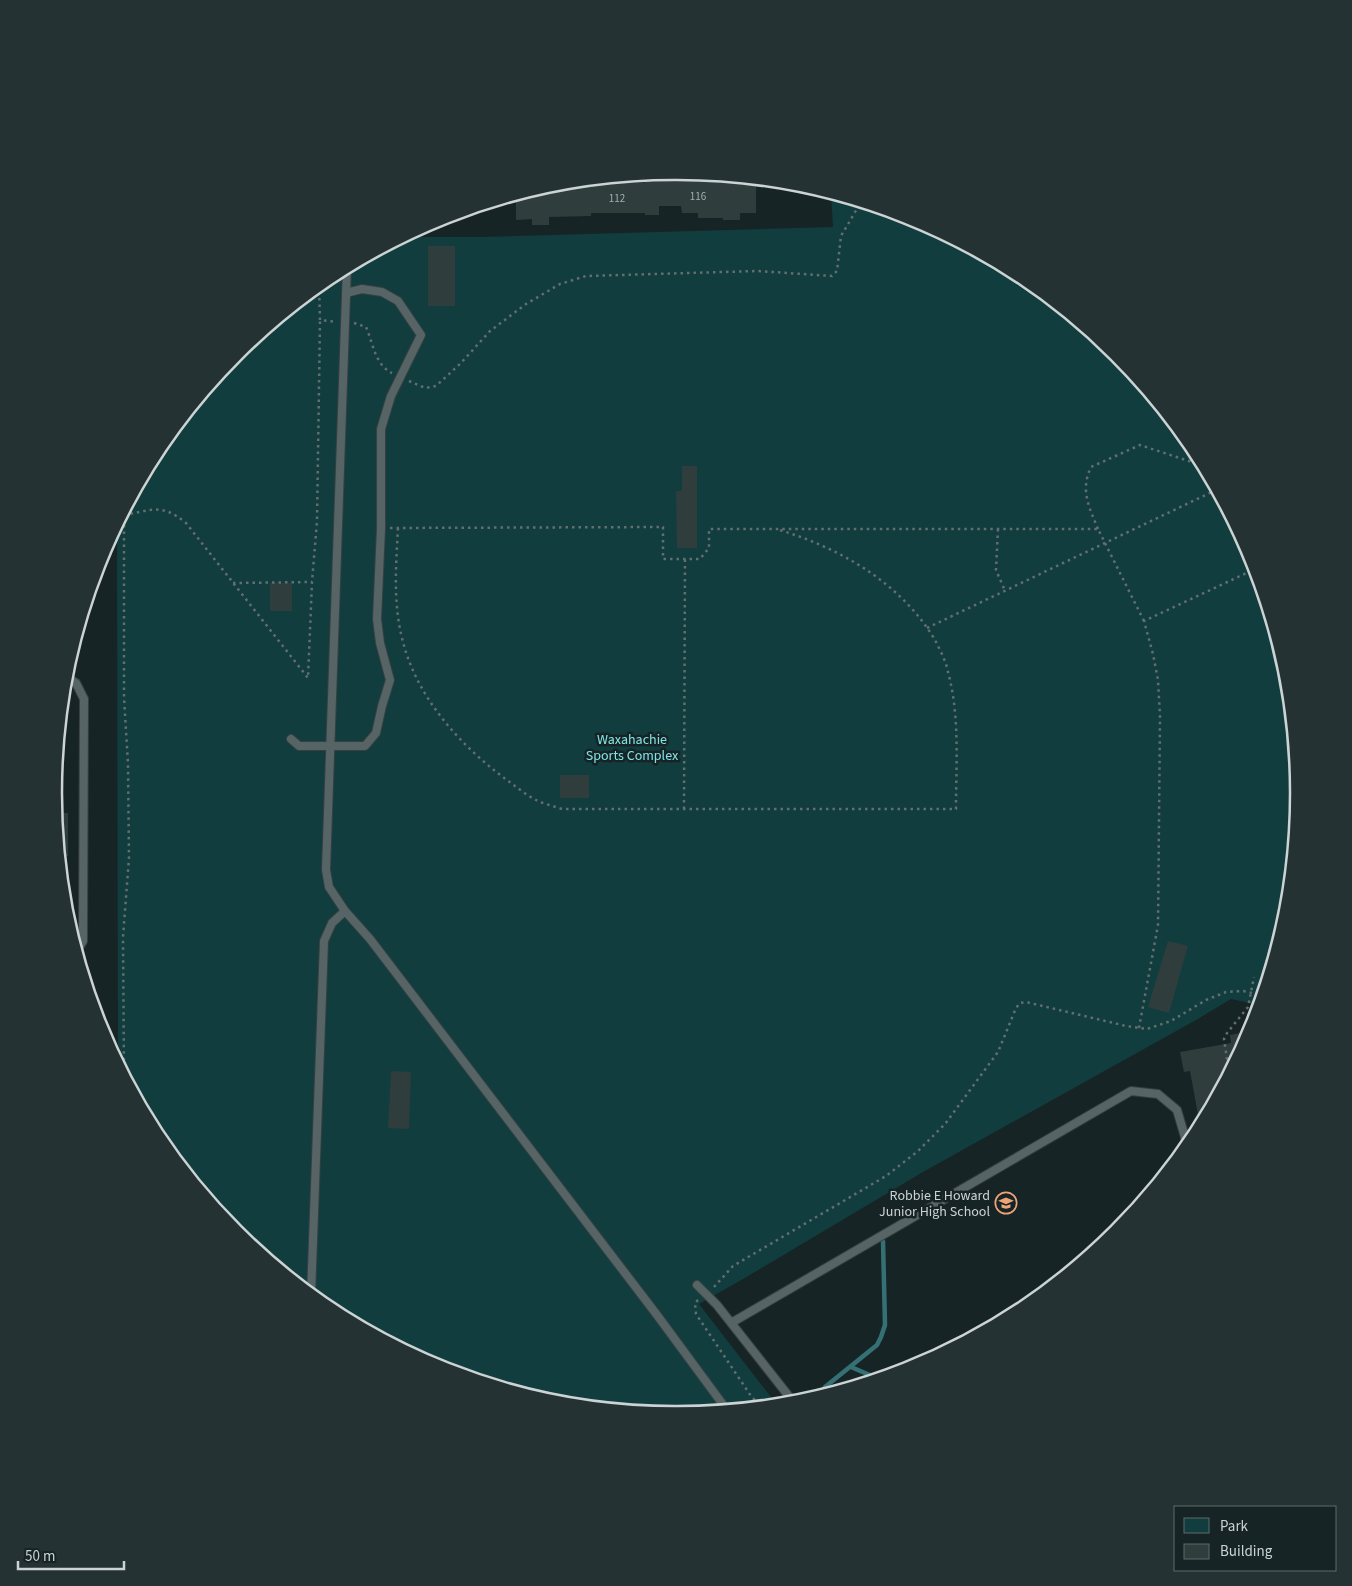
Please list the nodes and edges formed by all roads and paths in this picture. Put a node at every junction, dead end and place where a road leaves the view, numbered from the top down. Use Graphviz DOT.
graph roads {
  1 [pos="858,207"];
  2 [pos="347,276"];
  3 [pos="346,293"];
  4 [pos="319,294"];
  5 [pos="320,320"];
  6 [pos="345,323"];
  7 [pos="400,377"];
  8 [pos="1192,462"];
  9 [pos="1211,493"];
  10 [pos="131,512"];
  11 [pos="124,526"];
  12 [pos="381,528"];
  13 [pos="398,528"];
  14 [pos="776,529"];
  15 [pos="998,529"];
  16 [pos="1098,529"];
  17 [pos="1104,544"];
  18 [pos="685,558"];
  19 [pos="1248,572"];
  20 [pos="312,582"];
  21 [pos="233,583"];
  22 [pos="1005,591"];
  23 [pos="1144,621"];
  24 [pos="928,628"];
  25 [pos="73,681"];
  26 [pos="292,739"];
  27 [pos="330,746"];
  28 [pos="684,809"];
  29 [pos="345,911"];
  30 [pos="81,944"];
  31 [pos="1254,977"];
  32 [pos="1251,993"];
  33 [pos="1256,994"];
  34 [pos="1139,1028"];
  35 [pos="124,1060"];
  36 [pos="1227,1061"];
  37 [pos="1185,1136"];
  38 [pos="697,1285"];
  39 [pos="312,1287"];
  40 [pos="706,1294"];
  41 [pos="731,1323"];
  42 [pos="788,1396"];
  43 [pos="756,1401"];
  44 [pos="723,1404"];
  1 -- 7 [label="path"];
  2 -- 3 [label="lane"];
  3 -- 6 [label="lane"];
  3 -- 7 [label="lane"];
  4 -- 5 [label="path"];
  5 -- 6 [label="path"];
  5 -- 20 [label="path"];
  6 -- 7 [label="path"];
  6 -- 27 [label="lane"];
  7 -- 12 [label="lane"];
  8 -- 16 [label="path"];
  9 -- 17 [label="path"];
  10 -- 21 [label="path"];
  11 -- 35 [label="path"];
  12 -- 13 [label="path"];
  12 -- 27 [label="lane"];
  13 -- 18 [label="path"];
  13 -- 28 [label="path"];
  14 -- 15 [label="path"];
  14 -- 18 [label="path"];
  14 -- 24 [label="path"];
  15 -- 16 [label="path"];
  15 -- 22 [label="path"];
  16 -- 17 [label="path"];
  17 -- 22 [label="path"];
  17 -- 23 [label="path"];
  18 -- 28 [label="path"];
  19 -- 23 [label="path"];
  20 -- 21 [label="path"];
  20 -- 21 [label="path"];
  22 -- 24 [label="path"];
  23 -- 34 [label="path"];
  24 -- 28 [label="path"];
  25 -- 30 [label="lane"];
  26 -- 27 [label="lane"];
  27 -- 29 [label="lane"];
  29 -- 39 [label="lane"];
  29 -- 44 [label="lane"];
  31 -- 32 [label="path"];
  32 -- 33 [label="path"];
  32 -- 34 [label="path"];
  32 -- 36 [label="path"];
  34 -- 40 [label="path"];
  37 -- 41 [label="lane"];
  38 -- 40 [label="lane"];
  40 -- 41 [label="lane"];
  40 -- 43 [label="path"];
  41 -- 42 [label="lane"];
}
